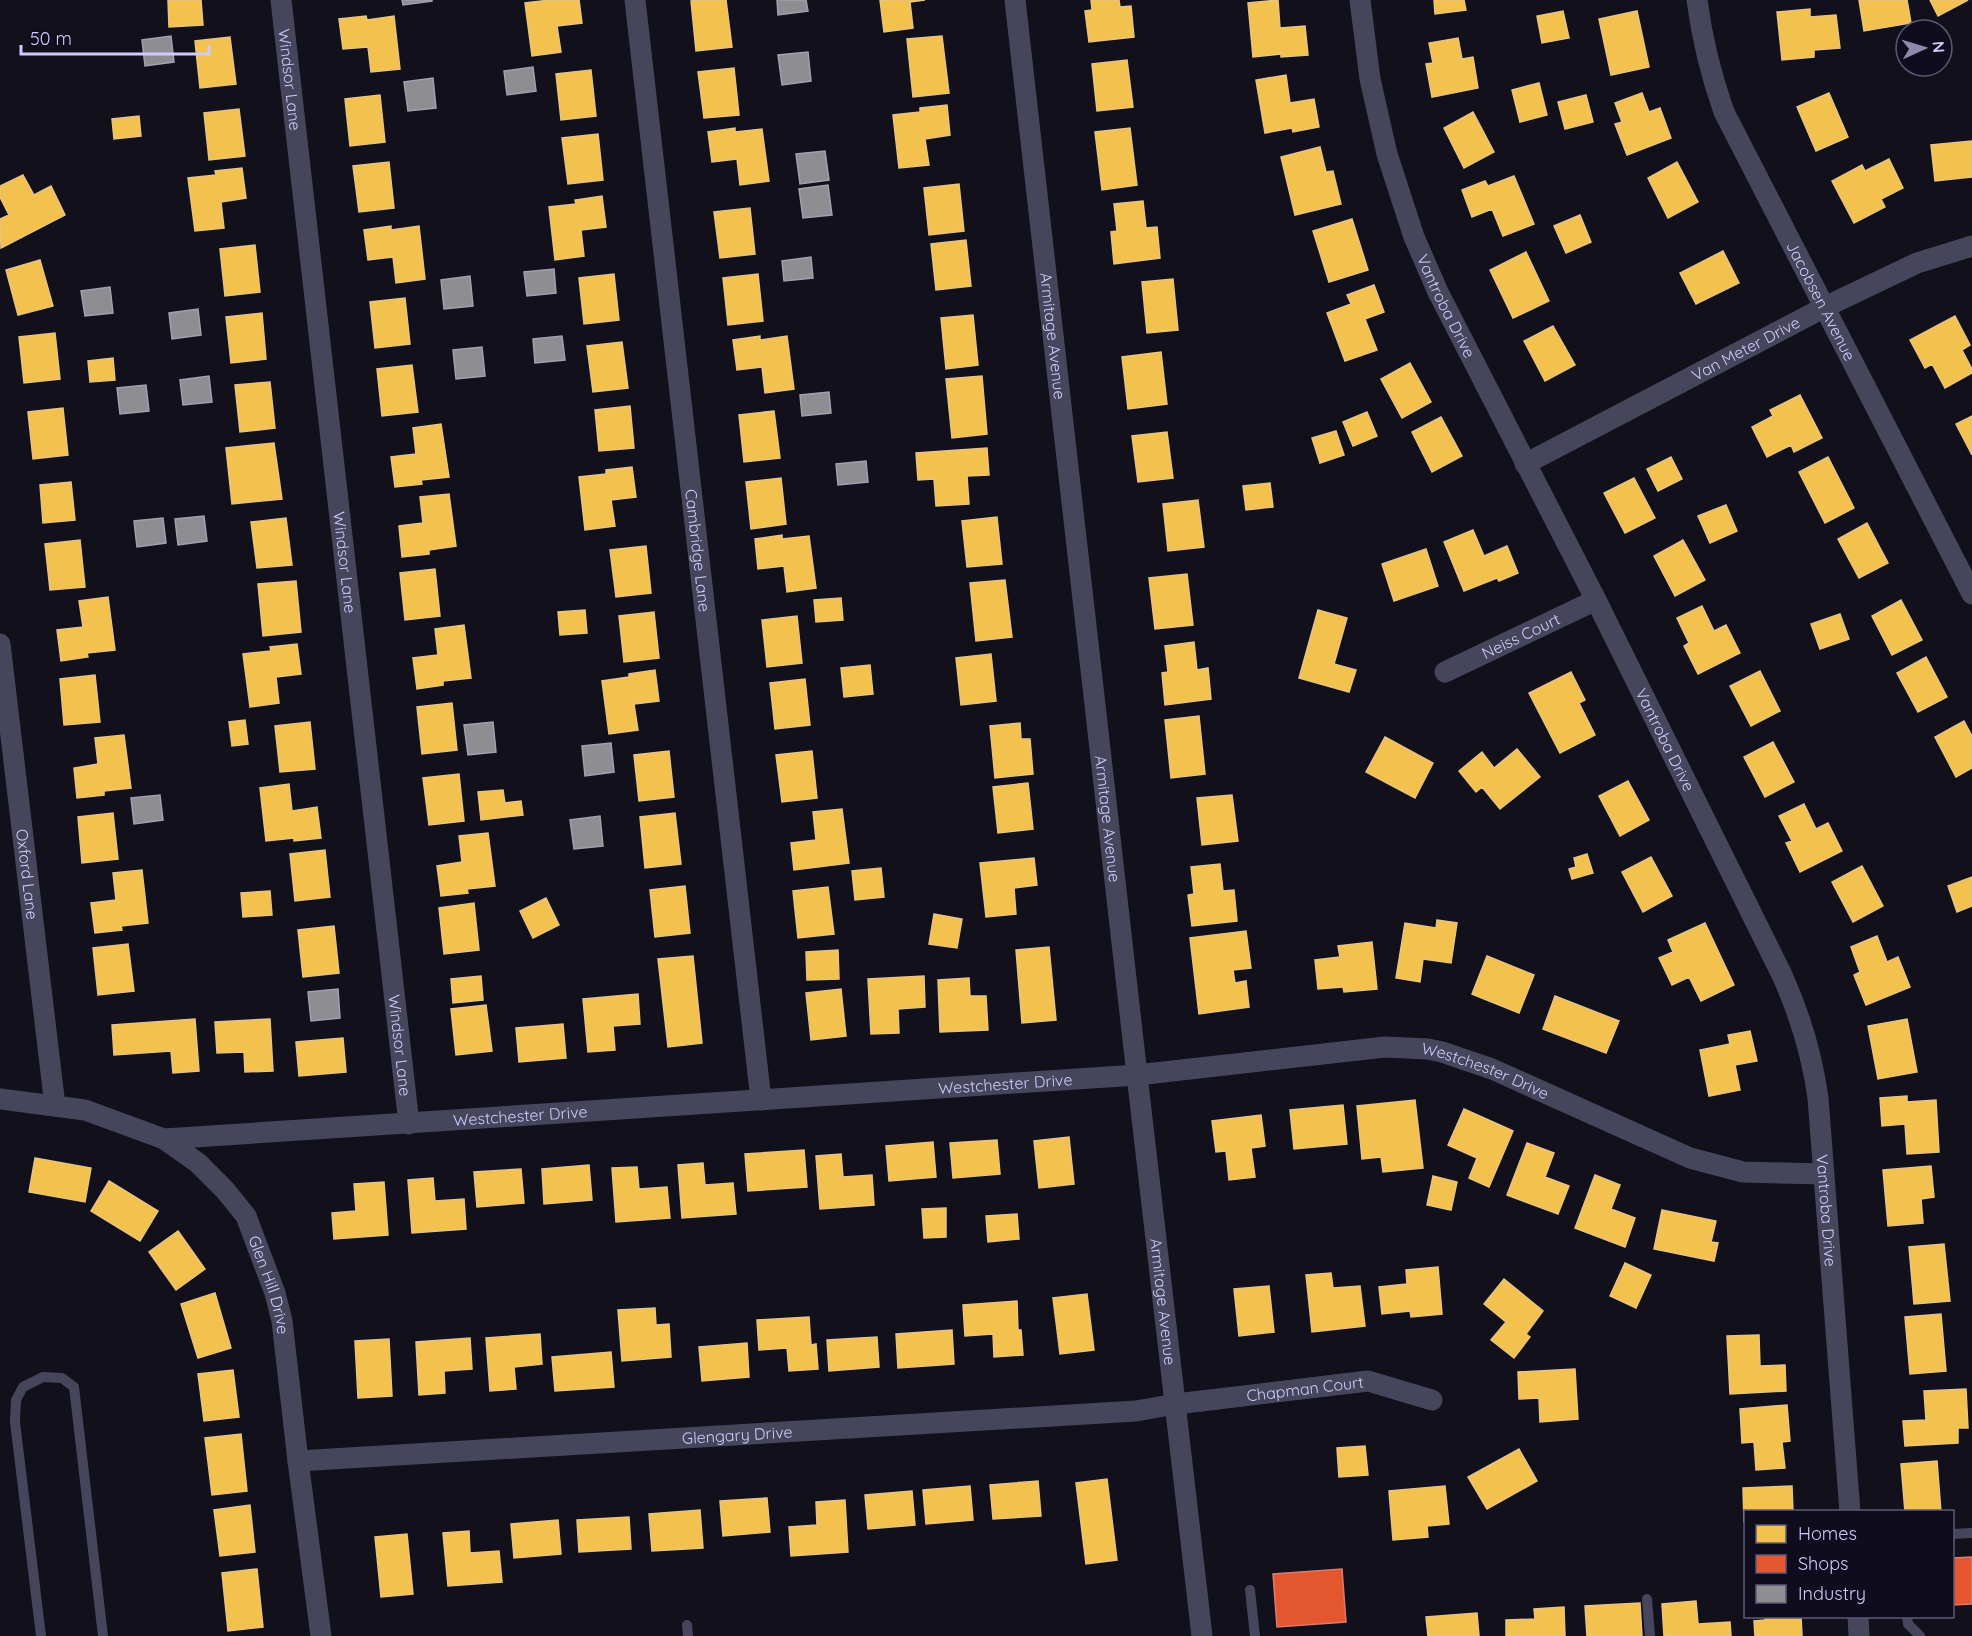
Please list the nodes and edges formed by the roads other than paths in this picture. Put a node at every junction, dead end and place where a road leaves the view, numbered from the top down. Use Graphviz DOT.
graph roads {
  1 [pos="280,0"];
  2 [pos="635,0"];
  3 [pos="1015,0"];
  4 [pos="1360,0"];
  5 [pos="1697,0"];
  6 [pos="1972,246"];
  7 [pos="1825,307"];
  8 [pos="1525,464"];
  9 [pos="1972,594"];
  10 [pos="1596,600"];
  11 [pos="0,644"];
  12 [pos="1445,672"];
  13 [pos="1137,1075"];
  14 [pos="0,1099"];
  15 [pos="761,1100"];
  16 [pos="55,1106"];
  17 [pos="409,1124"];
  18 [pos="164,1139"];
  19 [pos="1823,1174"];
  20 [pos="1432,1400"];
  21 [pos="1176,1404"];
  22 [pos="298,1461"];
  23 [pos="1850,1510"];
  24 [pos="1972,1533"];
  25 [pos="1954,1534"];
  26 [pos="1250,1590"];
  27 [pos="1647,1599"];
  28 [pos="1858,1618"];
  29 [pos="1907,1618"];
  30 [pos="40,1636"];
  31 [pos="103,1636"];
  32 [pos="321,1636"];
  33 [pos="1203,1636"];
  34 [pos="1255,1636"];
  35 [pos="1650,1636"];
  36 [pos="1859,1636"];
  37 [pos="1920,1636"];
  1 -- 17 [label="street, Windsor Lane"];
  2 -- 15 [label="street, Cambridge Lane"];
  3 -- 13 [label="street, Armitage Avenue"];
  4 -- 8 [label="street, Vantroba Drive"];
  5 -- 7 [label="street, Jacobsen Avenue"];
  6 -- 7 [label="street, Van Meter Drive"];
  7 -- 8 [label="street, Van Meter Drive"];
  7 -- 9 [label="street, Jacobsen Avenue"];
  8 -- 10 [label="street, Vantroba Drive"];
  10 -- 12 [label="street, Neiss Court"];
  10 -- 19 [label="street, Vantroba Drive"];
  11 -- 16 [label="street, Oxford Lane"];
  13 -- 15 [label="street, Westchester Drive"];
  13 -- 19 [label="street, Westchester Drive"];
  13 -- 21 [label="street, Armitage Avenue"];
  14 -- 16 [label="street, Glen Hill Drive"];
  15 -- 17 [label="street, Westchester Drive"];
  16 -- 18 [label="street, Glen Hill Drive"];
  17 -- 18 [label="street, Westchester Drive"];
  18 -- 22 [label="street, Glen Hill Drive"];
  19 -- 23 [label="street, Vantroba Drive"];
  20 -- 21 [label="street, Chapman Court"];
  21 -- 22 [label="street, Glengary Drive"];
  21 -- 33 [label="street, Armitage Avenue"];
  22 -- 32 [label="street, Glen Hill Drive"];
  24 -- 25 [label="lane"];
  26 -- 34 [label="lane"];
  27 -- 35 [label="lane"];
  28 -- 36 [label="street"];
  29 -- 37 [label="lane"];
  30 -- 31 [label="lane"];
}
